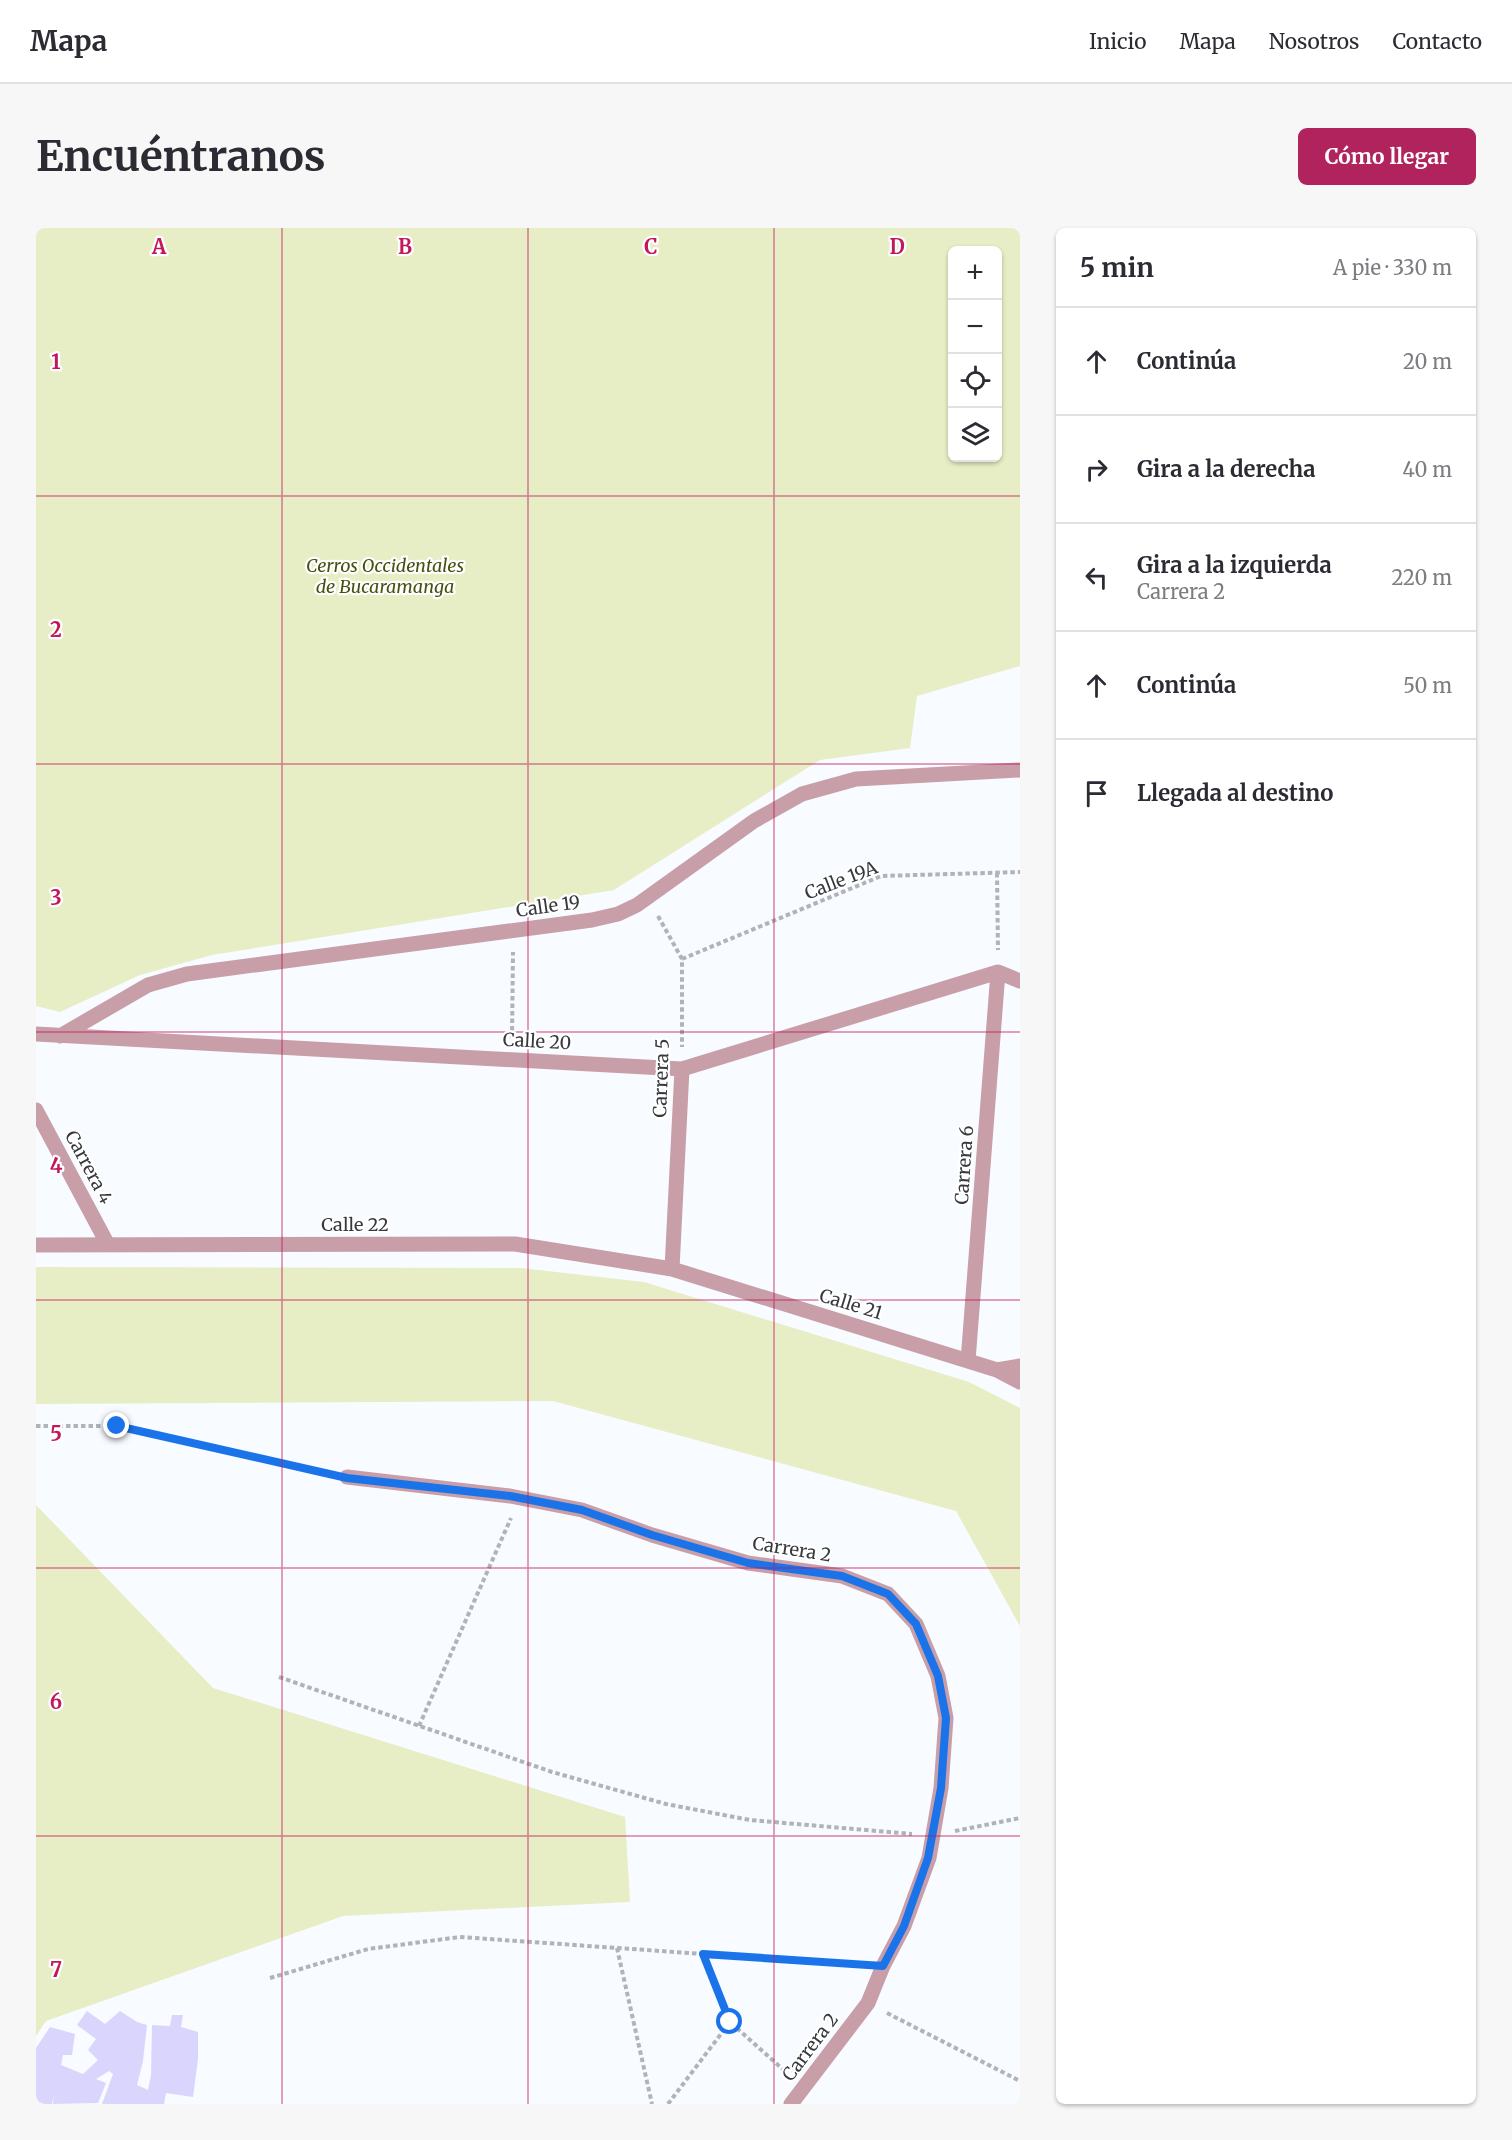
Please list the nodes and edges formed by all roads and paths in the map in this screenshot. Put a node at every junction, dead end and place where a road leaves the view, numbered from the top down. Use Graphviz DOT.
graph roads {
  1 [pos="1020,770"];
  2 [pos="1020,872"];
  3 [pos="997,873"];
  4 [pos="648,897"];
  5 [pos="513,930"];
  6 [pos="682,959"];
  7 [pos="998,972"];
  8 [pos="1020,981"];
  9 [pos="36,1034"];
  10 [pos="60,1036"];
  11 [pos="512,1060"];
  12 [pos="682,1069"];
  13 [pos="36,1110"];
  14 [pos="107,1243"];
  15 [pos="36,1245"];
  16 [pos="672,1269"];
  17 [pos="968,1361"];
  18 [pos="1020,1366"];
  19 [pos="997,1370"];
  20 [pos="1020,1382"];
  21 [pos="36,1426"];
  22 [pos="347,1478"];
  23 [pos="520,1498"];
  24 [pos="279,1677"];
  25 [pos="419,1726"];
  26 [pos="1020,1818"];
  27 [pos="933,1836"];
  28 [pos="617,1948"];
  29 [pos="703,1954"];
  30 [pos="883,1966"];
  31 [pos="270,1978"];
  32 [pos="868,2003"];
  33 [pos="730,2022"];
  34 [pos="1020,2081"];
  35 [pos="803,2088"];
  36 [pos="652,2104"];
  37 [pos="668,2104"];
  38 [pos="791,2104"];
  1 -- 4 [label="street, Calle 19"];
  2 -- 3 [label="path, Calle 19A"];
  3 -- 6 [label="path, Calle 19A"];
  3 -- 7 [label="path"];
  4 -- 5 [label="street, Calle 19"];
  4 -- 6 [label="path, Carrera 5"];
  5 -- 10 [label="street, Calle 19"];
  5 -- 11 [label="path"];
  6 -- 12 [label="path, Carrera 5"];
  7 -- 8 [label="street"];
  7 -- 12 [label="street, Calle 20"];
  7 -- 17 [label="street, Carrera 6"];
  9 -- 10 [label="street, Calle 20"];
  10 -- 11 [label="street, Calle 20"];
  11 -- 12 [label="street, Calle 20"];
  12 -- 16 [label="street, Carrera 5"];
  13 -- 14 [label="street, Carrera 4"];
  14 -- 15 [label="street, Calle 22"];
  14 -- 16 [label="street, Calle 22"];
  16 -- 17 [label="street, Calle 21"];
  17 -- 19 [label="street, Calle 21"];
  18 -- 19 [label="street, Calle 21"];
  19 -- 20 [label="street"];
  21 -- 22 [label="path"];
  22 -- 23 [label="street, Carrera 2"];
  23 -- 25 [label="path"];
  23 -- 27 [label="street, Carrera 2"];
  24 -- 25 [label="path"];
  25 -- 27 [label="path"];
  26 -- 27 [label="path"];
  27 -- 30 [label="street, Carrera 2"];
  28 -- 29 [label="path"];
  28 -- 31 [label="path"];
  28 -- 36 [label="path"];
  29 -- 30 [label="path"];
  29 -- 33 [label="path"];
  30 -- 32 [label="street, Carrera 2"];
  32 -- 34 [label="path"];
  32 -- 35 [label="street, Carrera 2"];
  33 -- 35 [label="path"];
  33 -- 37 [label="path"];
  35 -- 38 [label="street, Carrera 2"];
}
